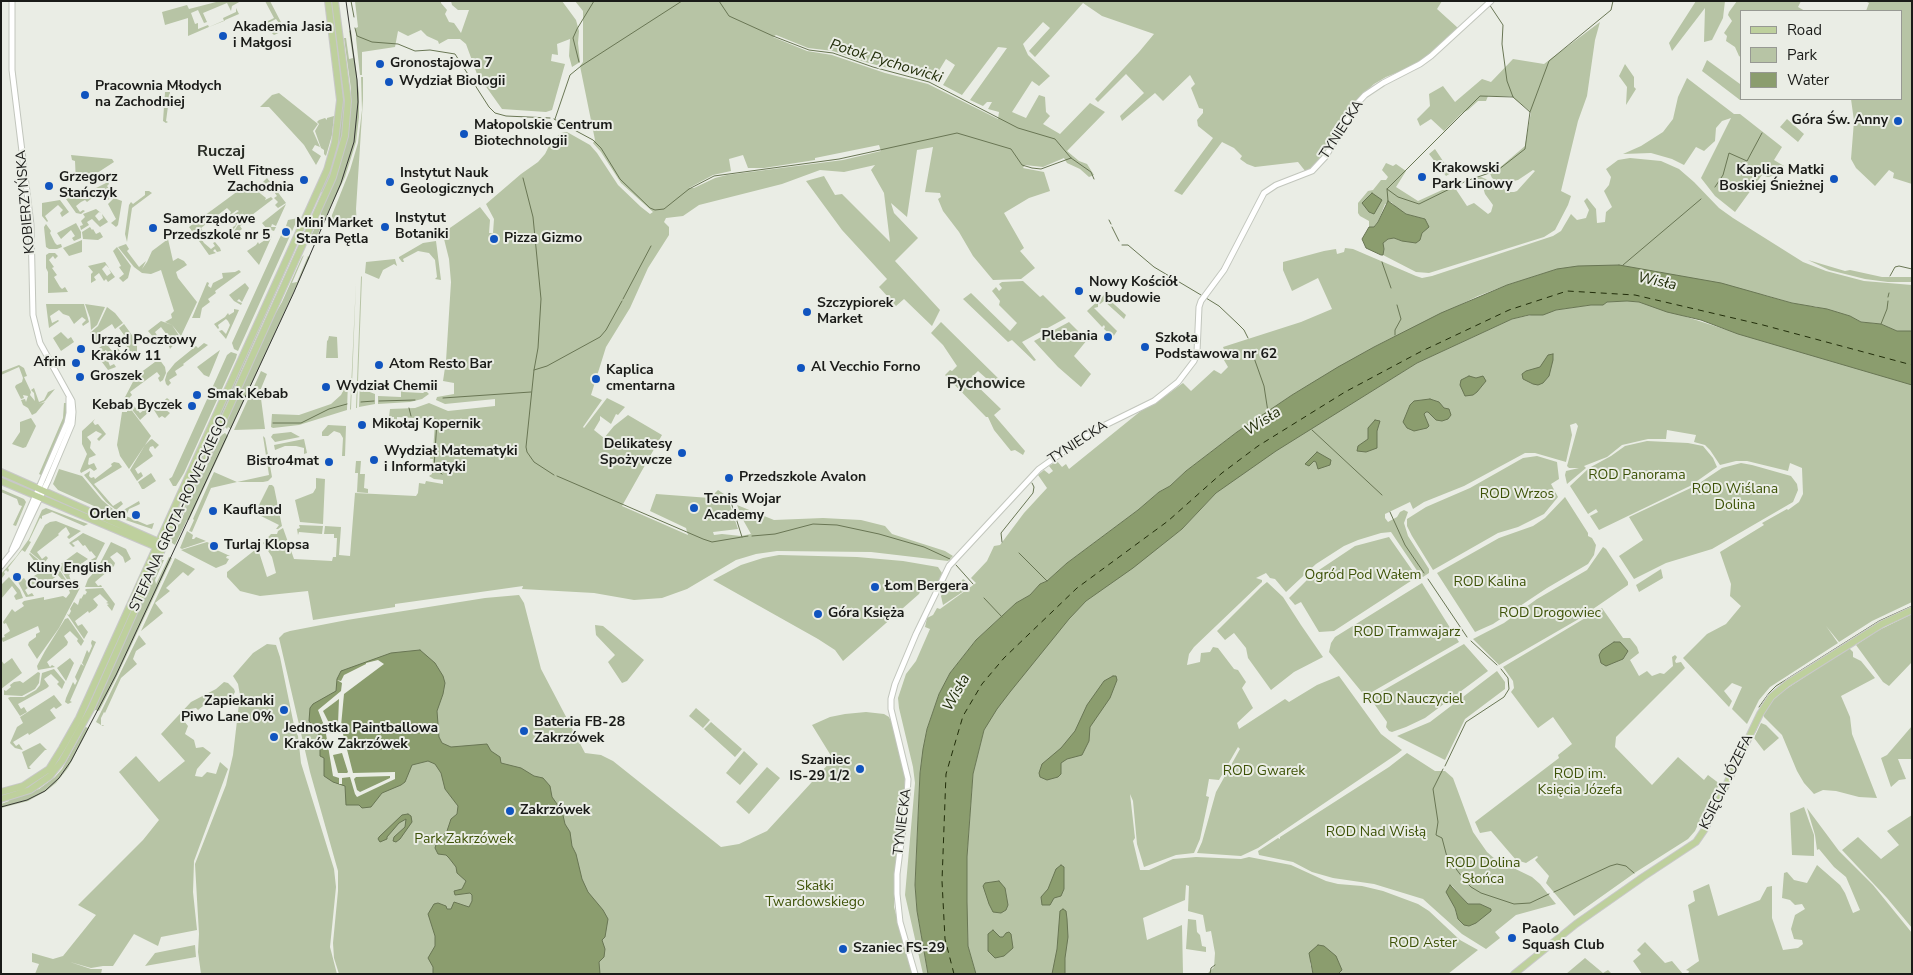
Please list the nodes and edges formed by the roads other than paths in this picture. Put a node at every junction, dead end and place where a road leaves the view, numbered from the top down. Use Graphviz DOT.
graph roads {
  1 [pos="12,1"];
  2 [pos="328,1"];
  3 [pos="335,1"];
  4 [pos="1491,1"];
  5 [pos="1,472"];
  6 [pos="1,481"];
  7 [pos="39,494"];
  8 [pos="160,546"];
  9 [pos="1,566"];
  10 [pos="1912,610"];
  11 [pos="1,792"];
  12 [pos="1,798"];
  13 [pos="915,974"];
  14 [pos="1514,974"];
  1 -- 7 [label="street, KOBIERZYŃSKA"];
  2 -- 8 [label="main road, STEFANA GROTA-ROWECKIEGO"];
  3 -- 8 [label="main road, STEFANA GROTA-ROWECKIEGO"];
  4 -- 13 [label="street, TYNIECKA"];
  5 -- 7 [label="main road"];
  6 -- 7 [label="main road"];
  7 -- 8 [label="main road"];
  7 -- 9 [label="street, KOBIERZYŃSKA"];
  8 -- 11 [label="main road, STEFANA GROTA-ROWECKIEGO"];
  8 -- 12 [label="main road, STEFANA GROTA-ROWECKIEGO"];
  10 -- 14 [label="main road, KSIĘCIA JÓZEFA"];
}
